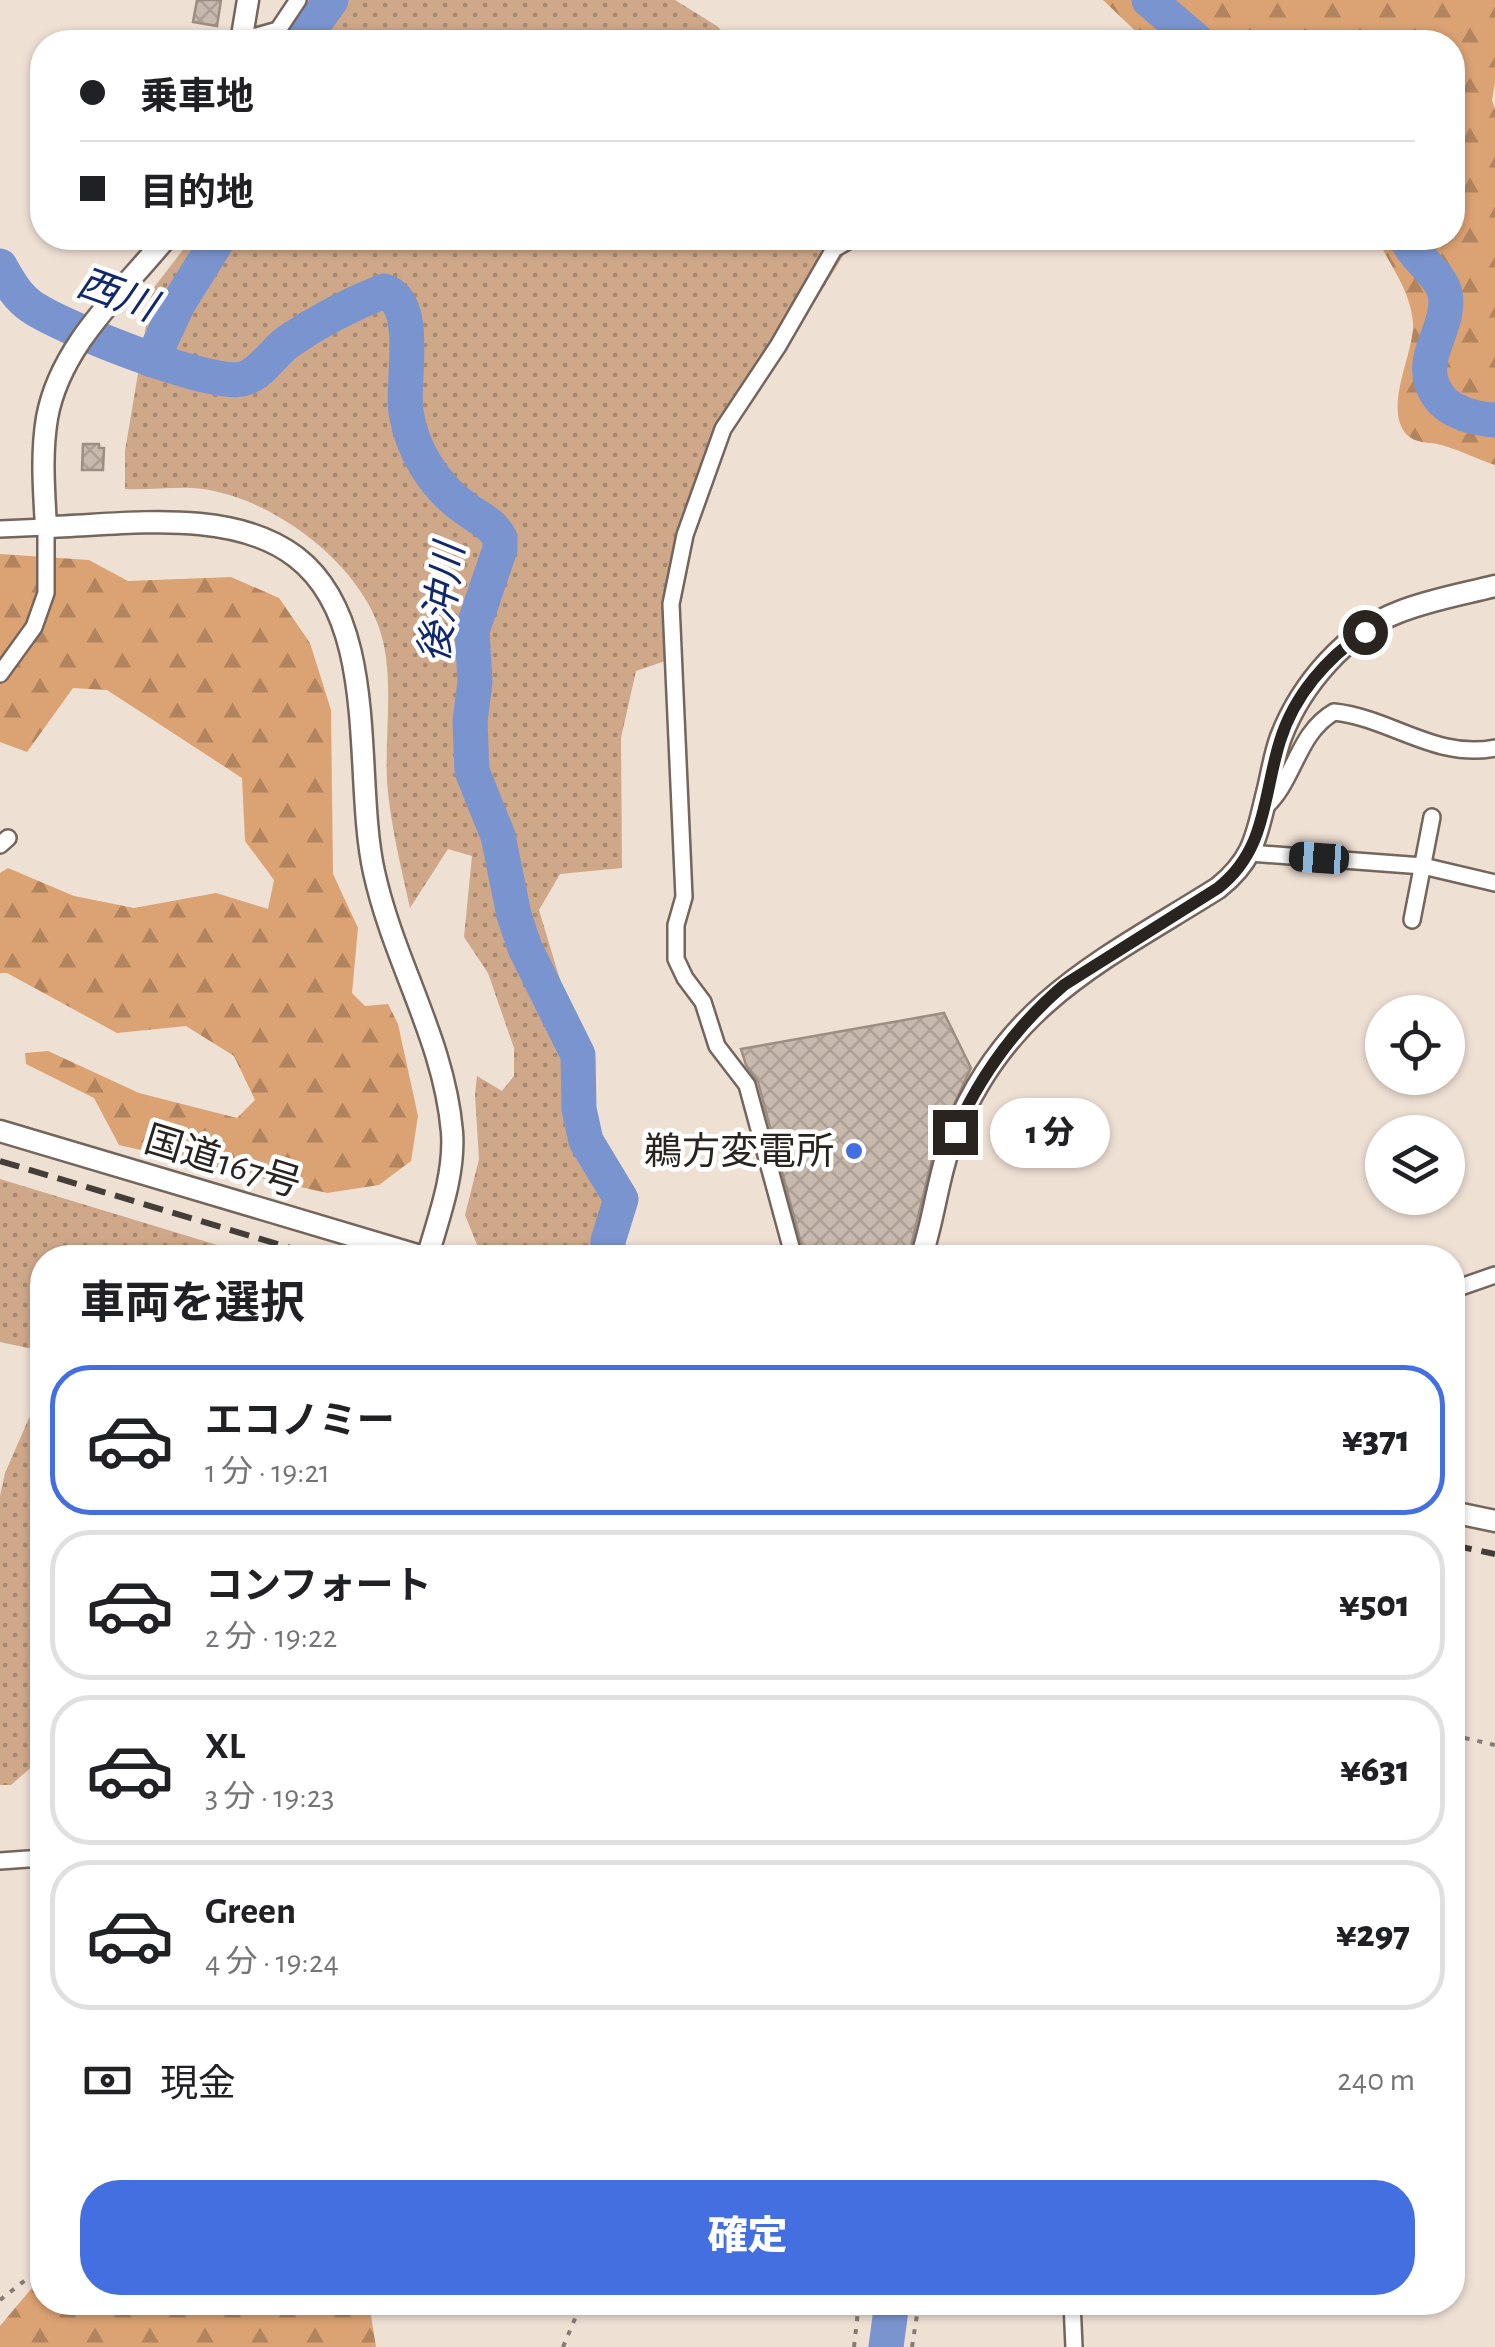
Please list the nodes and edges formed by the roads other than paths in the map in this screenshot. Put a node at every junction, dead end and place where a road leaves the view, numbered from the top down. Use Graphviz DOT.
graph roads {
  1 [pos="248,0"];
  2 [pos="298,0"];
  3 [pos="244,30"];
  4 [pos="278,30"];
  5 [pos="156,250"];
  6 [pos="833,250"];
  7 [pos="46,526"];
  8 [pos="0,529"];
  9 [pos="1495,586"];
  10 [pos="0,674"];
  11 [pos="1495,748"];
  12 [pos="1263,809"];
  13 [pos="1432,816"];
  14 [pos="1250,853"];
  15 [pos="1423,866"];
  16 [pos="1495,882"];
  17 [pos="1412,920"];
  18 [pos="0,1131"];
  19 [pos="383,1245"];
  20 [pos="431,1245"];
  21 [pos="790,1245"];
  22 [pos="924,1245"];
  23 [pos="1495,1275"];
  24 [pos="1465,1285"];
  25 [pos="1465,1514"];
  26 [pos="1495,1520"];
  27 [pos="30,1859"];
  28 [pos="0,1861"];
  29 [pos="1073,2315"];
  30 [pos="1074,2347"];
  1 -- 3 [label="street"];
  2 -- 4 [label="street"];
  5 -- 7 [label="street"];
  6 -- 21 [label="street"];
  7 -- 8 [label="street"];
  7 -- 10 [label="street"];
  7 -- 20 [label="street"];
  9 -- 12 [label="street"];
  11 -- 12 [label="street"];
  12 -- 14 [label="street"];
  13 -- 15 [label="street"];
  14 -- 15 [label="street"];
  14 -- 22 [label="street"];
  15 -- 16 [label="street"];
  15 -- 17 [label="street"];
  18 -- 19 [label="street, 国道167号"];
  23 -- 24 [label="street"];
  25 -- 26 [label="street"];
  27 -- 28 [label="street"];
  29 -- 30 [label="street"];
}
